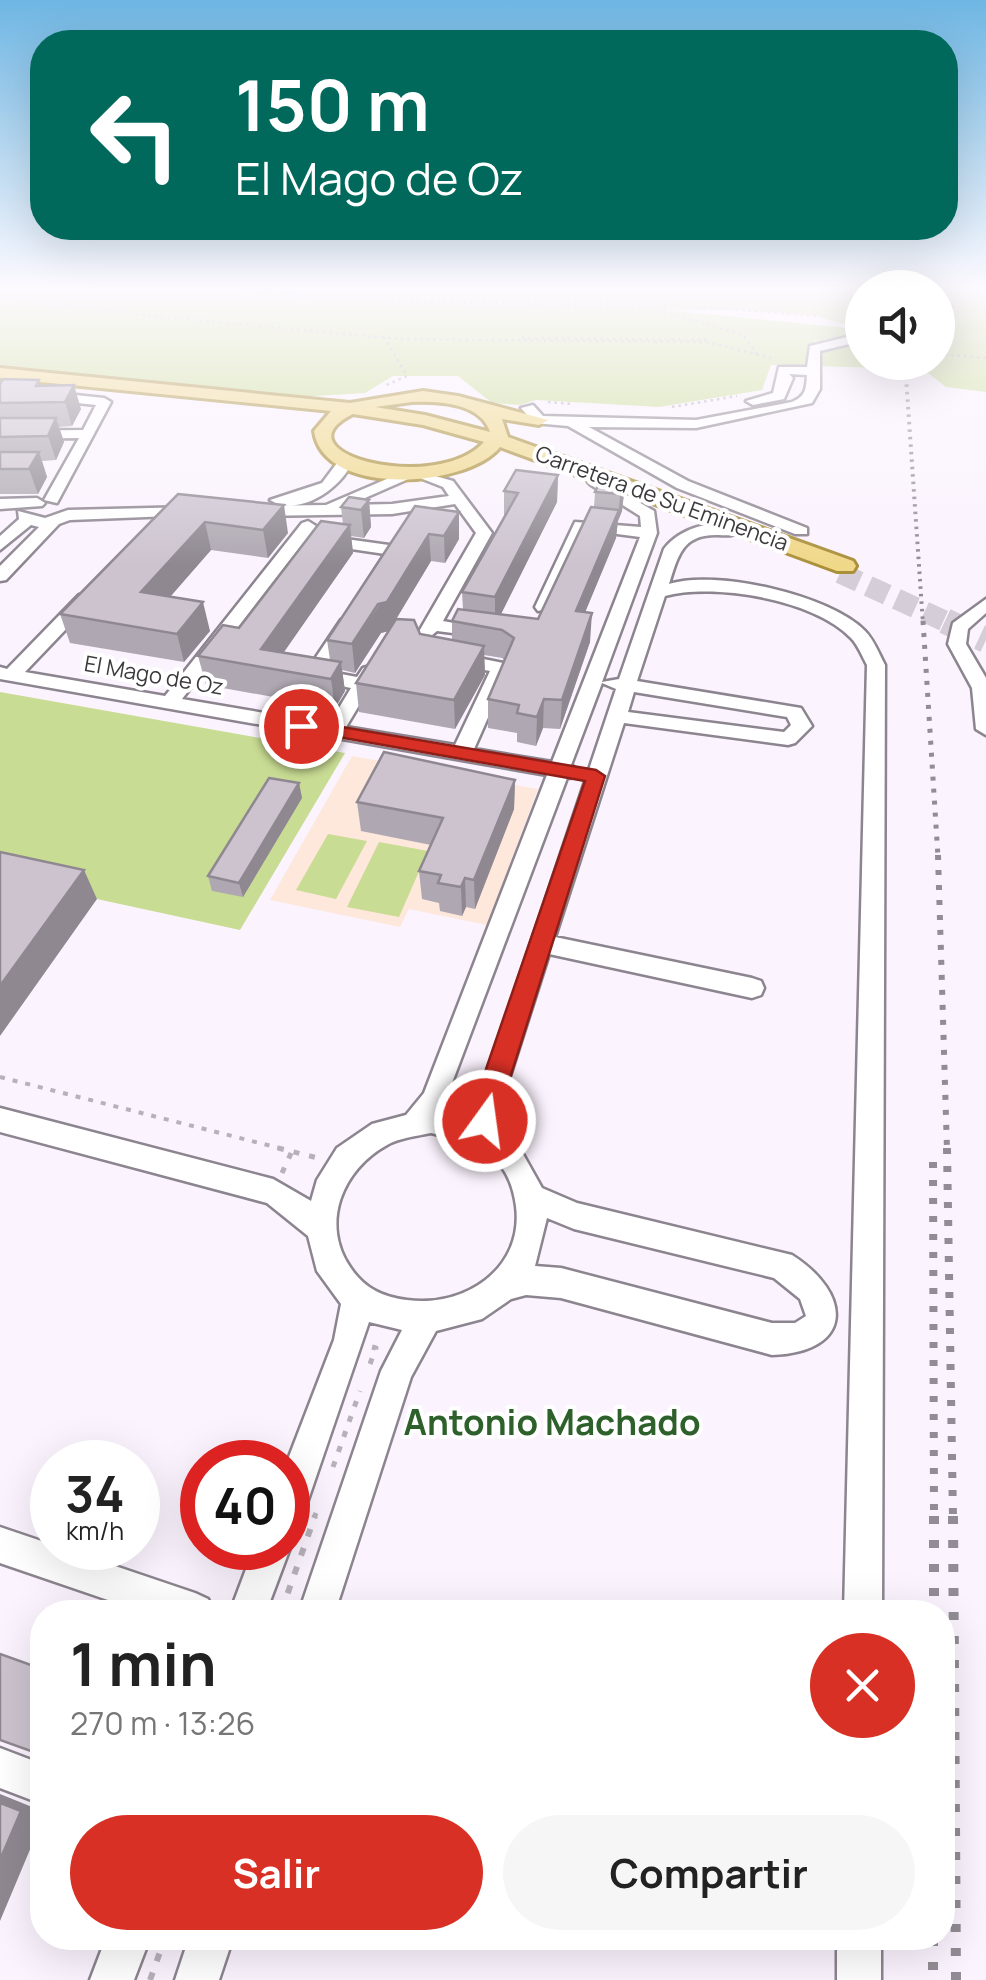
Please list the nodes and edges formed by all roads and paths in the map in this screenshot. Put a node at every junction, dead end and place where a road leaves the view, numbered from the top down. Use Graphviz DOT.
graph roads {
  1 [pos="784,381"];
  2 [pos="813,381"];
  3 [pos="3,385"];
  4 [pos="402,386"];
  5 [pos="380,393"];
  6 [pos="748,394"];
  7 [pos="574,404"];
  8 [pos="319,405"];
  9 [pos="263,407"];
  10 [pos="661,409"];
  11 [pos="536,410"];
  12 [pos="344,412"];
  13 [pos="571,421"];
  14 [pos="497,430"];
  15 [pos="88,434"];
  16 [pos="323,434"];
  17 [pos="0,435"];
  18 [pos="527,440"];
  19 [pos="550,457"];
  20 [pos="345,462"];
  21 [pos="54,468"];
  22 [pos="72,468"];
  23 [pos="415,473"];
  24 [pos="592,480"];
  25 [pos="454,484"];
  26 [pos="314,503"];
  27 [pos="0,504"];
  28 [pos="222,507"];
  29 [pos="35,509"];
  30 [pos="168,512"];
  31 [pos="0,514"];
  32 [pos="64,515"];
  33 [pos="153,529"];
  34 [pos="649,530"];
  35 [pos="732,531"];
  36 [pos="801,531"];
  37 [pos="300,537"];
  38 [pos="680,537"];
  39 [pos="0,546"];
  40 [pos="0,576"];
  41 [pos="102,582"];
  42 [pos="375,582"];
  43 [pos="986,585"];
  44 [pos="665,591"];
  45 [pos="986,603"];
  46 [pos="354,613"];
  47 [pos="536,624"];
  48 [pos="422,632"];
  49 [pos="510,637"];
  50 [pos="381,654"];
  51 [pos="6,674"];
  52 [pos="593,680"];
  53 [pos="363,684"];
  54 [pos="625,686"];
  55 [pos="984,699"];
  56 [pos="169,703"];
  57 [pos="616,716"];
  58 [pos="986,730"];
  59 [pos="334,731"];
  60 [pos="461,754"];
  61 [pos="558,770"];
  62 [pos="596,776"];
  63 [pos="540,943"];
  64 [pos="752,988"];
  65 [pos="0,1077"];
  66 [pos="0,1120"];
  67 [pos="416,1122"];
  68 [pos="489,1137"];
  69 [pos="338,1168"];
  70 [pos="276,1184"];
  71 [pos="533,1198"];
  72 [pos="319,1227"];
  73 [pos="503,1287"];
  74 [pos="358,1297"];
  75 [pos="426,1318"];
  76 [pos="310,1447"];
  77 [pos="0,1545"];
  78 [pos="264,1570"];
  79 [pos="160,1600"];
  80 [pos="252,1600"];
  81 [pos="322,1600"];
  82 [pos="863,1600"];
  83 [pos="0,1768"];
  84 [pos="30,1779"];
  85 [pos="123,1950"];
  86 [pos="161,1950"];
  87 [pos="206,1950"];
  88 [pos="859,1950"];
  89 [pos="112,1980"];
  90 [pos="150,1980"];
  91 [pos="196,1980"];
  92 [pos="859,1980"];
  1 -- 11 [label="street"];
  2 -- 13 [label="street"];
  3 -- 8 [label="main road, Carretera de Su Eminencia"];
  3 -- 9 [label="main road, Carretera de Su Eminencia"];
  3 -- 15 [label="street"];
  4 -- 5 [label="path"];
  5 -- 8 [label="main road"];
  5 -- 12 [label="main road"];
  5 -- 14 [label="main road"];
  6 -- 10 [label="path"];
  7 -- 11 [label="path"];
  8 -- 12 [label="main road, Carretera de Su Eminencia"];
  9 -- 12 [label="main road, Carretera de Su Eminencia"];
  9 -- 16 [label="main road"];
  11 -- 13 [label="street"];
  11 -- 14 [label="main road"];
  11 -- 18 [label="main road"];
  12 -- 14 [label="main road, Carretera de Su Eminencia"];
  12 -- 16 [label="main road"];
  13 -- 36 [label="street"];
  14 -- 18 [label="main road"];
  14 -- 19 [label="main road, Carretera de Su Eminencia"];
  14 -- 24 [label="main road, Carretera de Su Eminencia"];
  14 -- 25 [label="main road"];
  15 -- 17 [label="street"];
  15 -- 22 [label="street"];
  16 -- 20 [label="main road"];
  18 -- 19 [label="main road"];
  19 -- 35 [label="main road, Carretera de Su Eminencia"];
  20 -- 23 [label="main road"];
  20 -- 26 [label="street"];
  21 -- 22 [label="street"];
  22 -- 29 [label="street"];
  23 -- 25 [label="main road"];
  23 -- 26 [label="street"];
  24 -- 34 [label="street"];
  24 -- 35 [label="main road, Carretera de Su Eminencia"];
  25 -- 26 [label="street"];
  25 -- 48 [label="street"];
  26 -- 28 [label="street"];
  26 -- 37 [label="street"];
  27 -- 29 [label="street"];
  28 -- 30 [label="street"];
  28 -- 32 [label="street"];
  29 -- 31 [label="street"];
  29 -- 32 [label="street"];
  29 -- 32 [label="street"];
  29 -- 39 [label="street"];
  30 -- 32 [label="street"];
  30 -- 33 [label="street"];
  32 -- 40 [label="street"];
  34 -- 38 [label="street"];
  34 -- 47 [label="street"];
  34 -- 52 [label="street"];
  35 -- 38 [label="street"];
  37 -- 42 [label="street"];
  37 -- 56 [label="street"];
  38 -- 54 [label="street"];
  41 -- 51 [label="street"];
  43 -- 45 [label="street"];
  44 -- 82 [label="street"];
  45 -- 55 [label="street"];
  46 -- 53 [label="street"];
  48 -- 49 [label="street"];
  48 -- 60 [label="street"];
  50 -- 53 [label="street"];
  51 -- 56 [label="street, El Mago de Oz"];
  52 -- 54 [label="street"];
  52 -- 61 [label="street"];
  53 -- 59 [label="street"];
  54 -- 57 [label="street"];
  54 -- 57 [label="street"];
  55 -- 58 [label="street"];
  56 -- 59 [label="street, El Mago de Oz"];
  57 -- 62 [label="street"];
  59 -- 60 [label="street, El Mago de Oz"];
  60 -- 61 [label="street, El Mago de Oz"];
  61 -- 62 [label="street, El Mago de Oz"];
  61 -- 67 [label="street"];
  62 -- 63 [label="street"];
  63 -- 64 [label="street"];
  63 -- 68 [label="street"];
  65 -- 70 [label="path"];
  66 -- 70 [label="street"];
  67 -- 68 [label="street"];
  67 -- 69 [label="street"];
  68 -- 71 [label="street"];
  69 -- 70 [label="street"];
  69 -- 72 [label="street"];
  70 -- 72 [label="street"];
  71 -- 73 [label="street"];
  71 -- 73 [label="street"];
  72 -- 74 [label="street"];
  73 -- 75 [label="street"];
  74 -- 75 [label="street"];
  74 -- 76 [label="street"];
  75 -- 81 [label="street"];
  77 -- 79 [label="street"];
  78 -- 80 [label="street"];
  83 -- 84 [label="street"];
  85 -- 89 [label="street"];
  86 -- 90 [label="path"];
  87 -- 91 [label="street"];
  88 -- 92 [label="street"];
}
